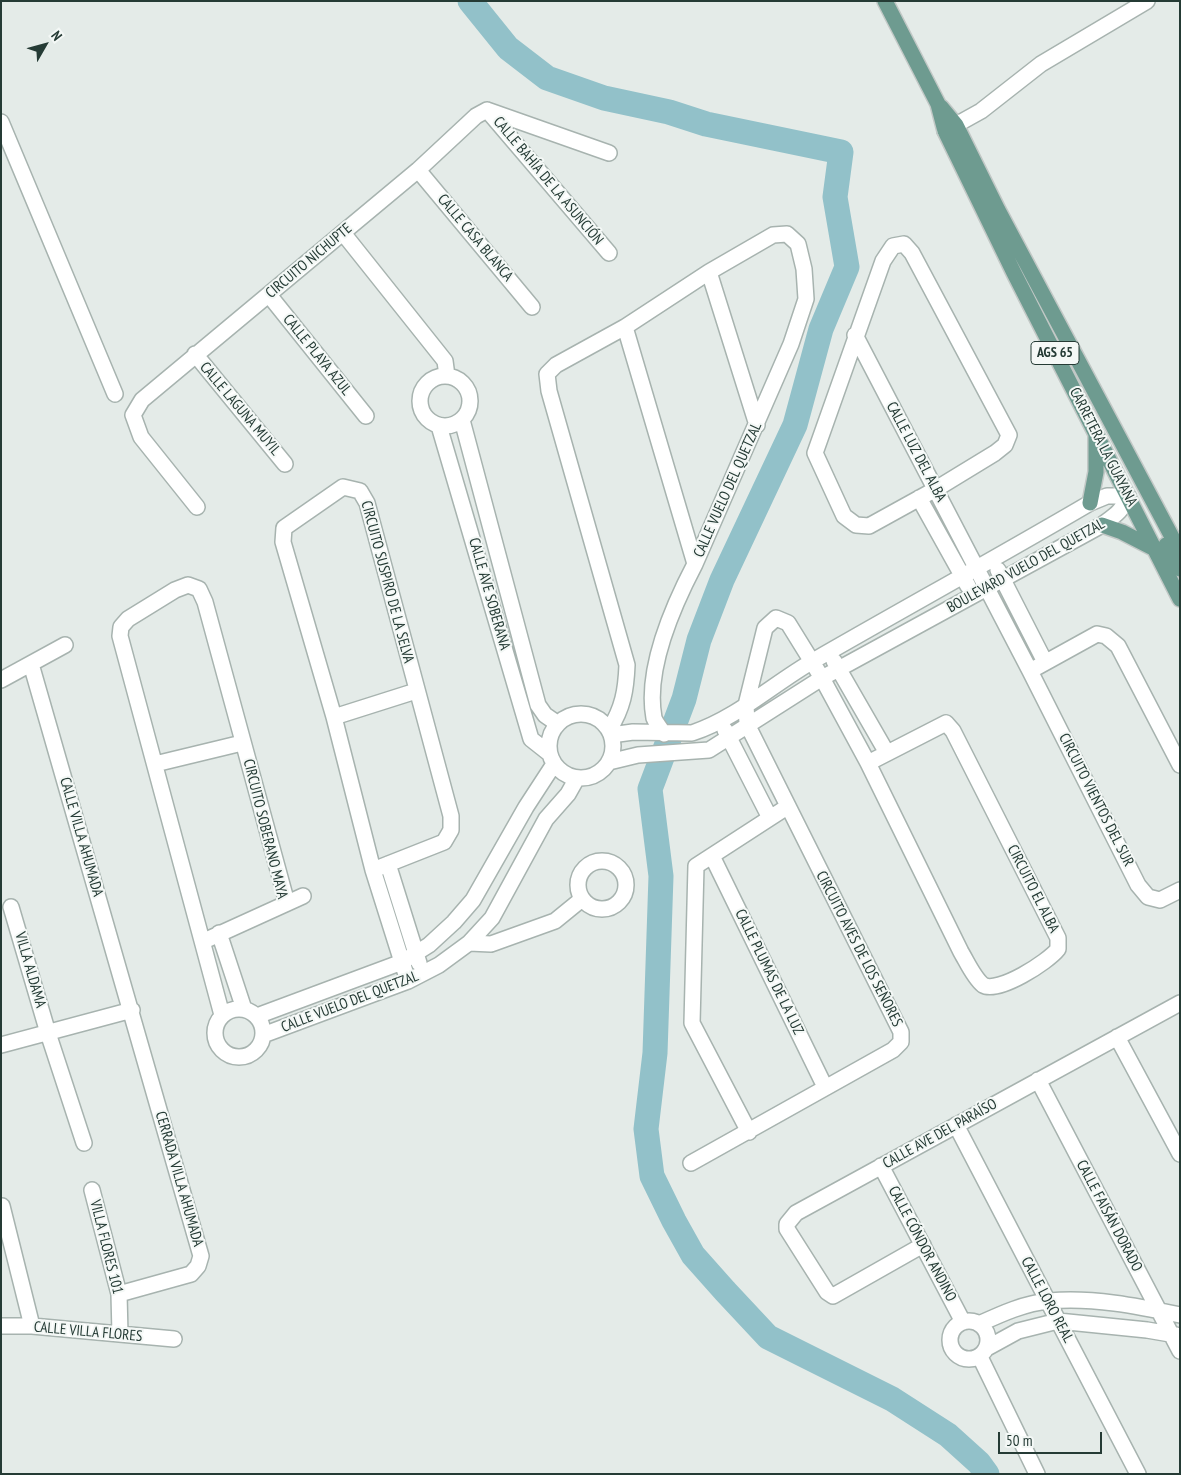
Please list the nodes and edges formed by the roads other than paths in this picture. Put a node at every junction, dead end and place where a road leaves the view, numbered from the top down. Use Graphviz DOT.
graph roads {
  1 [pos="885,1"];
  2 [pos="1147,1"];
  3 [pos="487,110"];
  4 [pos="1,122"];
  5 [pos="951,128"];
  6 [pos="609,153"];
  7 [pos="418,170"];
  8 [pos="343,233"];
  9 [pos="609,253"];
  10 [pos="709,272"];
  11 [pos="268,295"];
  12 [pos="532,307"];
  13 [pos="625,327"];
  14 [pos="855,334"];
  15 [pos="194,354"];
  16 [pos="1080,363"];
  17 [pos="448,376"];
  18 [pos="115,394"];
  19 [pos="366,416"];
  20 [pos="462,420"];
  21 [pos="757,425"];
  22 [pos="439,426"];
  23 [pos="1096,434"];
  24 [pos="286,464"];
  25 [pos="936,490"];
  26 [pos="1128,496"];
  27 [pos="919,498"];
  28 [pos="1090,503"];
  29 [pos="197,507"];
  30 [pos="1102,525"];
  31 [pos="1155,549"];
  32 [pos="1180,552"];
  33 [pos="993,560"];
  34 [pos="695,564"];
  35 [pos="978,569"];
  36 [pos="1180,569"];
  37 [pos="963,577"];
  38 [pos="1002,578"];
  39 [pos="987,587"];
  40 [pos="973,595"];
  41 [pos="1180,599"];
  42 [pos="66,645"];
  43 [pos="830,651"];
  44 [pos="811,662"];
  45 [pos="1045,662"];
  46 [pos="31,664"];
  47 [pos="839,670"];
  48 [pos="1030,671"];
  49 [pos="822,678"];
  50 [pos="1,680"];
  51 [pos="416,691"];
  52 [pos="746,705"];
  53 [pos="334,718"];
  54 [pos="722,719"];
  55 [pos="558,724"];
  56 [pos="747,724"];
  57 [pos="610,732"];
  58 [pos="664,734"];
  59 [pos="727,738"];
  60 [pos="242,742"];
  61 [pos="887,753"];
  62 [pos="552,759"];
  63 [pos="609,762"];
  64 [pos="868,763"];
  65 [pos="155,764"];
  66 [pos="1180,765"];
  67 [pos="577,778"];
  68 [pos="787,806"];
  69 [pos="770,818"];
  70 [pos="712,856"];
  71 [pos="388,864"];
  72 [pos="372,870"];
  73 [pos="1180,890"];
  74 [pos="303,896"];
  75 [pos="582,899"];
  76 [pos="287,903"];
  77 [pos="11,907"];
  78 [pos="219,933"];
  79 [pos="204,941"];
  80 [pos="469,943"];
  81 [pos="416,954"];
  82 [pos="402,962"];
  83 [pos="423,974"];
  84 [pos="408,981"];
  85 [pos="1180,1003"];
  86 [pos="132,1010"];
  87 [pos="250,1012"];
  88 [pos="222,1015"];
  89 [pos="48,1033"];
  90 [pos="263,1035"];
  91 [pos="1117,1038"];
  92 [pos="1,1045"];
  93 [pos="1038,1080"];
  94 [pos="825,1087"];
  95 [pos="956,1125"];
  96 [pos="749,1132"];
  97 [pos="84,1143"];
  98 [pos="1180,1154"];
  99 [pos="691,1163"];
  100 [pos="881,1166"];
  101 [pos="92,1190"];
  102 [pos="2,1206"];
  103 [pos="923,1245"];
  104 [pos="119,1294"];
  105 [pos="1048,1301"];
  106 [pos="1159,1311"];
  107 [pos="1180,1315"];
  108 [pos="1058,1321"];
  109 [pos="964,1322"];
  110 [pos="979,1324"];
  111 [pos="1,1326"];
  112 [pos="32,1326"];
  113 [pos="120,1334"];
  114 [pos="1175,1335"];
  115 [pos="174,1339"];
  116 [pos="983,1352"];
  117 [pos="1180,1352"];
  118 [pos="1037,1474"];
  119 [pos="1138,1474"];
  1 -- 5 [label="main road, CARRETERA LA GUAYANA / AGS 65"];
  2 -- 5 [label="street"];
  3 -- 6 [label="street"];
  3 -- 7 [label="street, CIRCUITO NICHUPTE"];
  3 -- 9 [label="street, CALLE BAHÍA DE LA ASUNCIÓN"];
  4 -- 18 [label="street"];
  5 -- 16 [label="main road, CARRETERA LA GUAYANA / AGS 65"];
  5 -- 23 [label="main road, CARRETERA LA GUAYANA / AGS 65"];
  7 -- 8 [label="street, CIRCUITO NICHUPTE"];
  7 -- 12 [label="street, CALLE CASA BLANCA"];
  8 -- 11 [label="street, CIRCUITO NICHUPTE"];
  8 -- 17 [label="street"];
  10 -- 13 [label="street"];
  10 -- 21 [label="street"];
  10 -- 21 [label="street, CALLE VUELO DEL QUETZAL"];
  11 -- 15 [label="street, CIRCUITO NICHUPTE"];
  11 -- 19 [label="street, CALLE PLAYA AZUL"];
  13 -- 34 [label="street"];
  13 -- 57 [label="street"];
  14 -- 25 [label="street, CALLE LUZ DEL ALBA"];
  14 -- 25 [label="street"];
  14 -- 27 [label="street"];
  15 -- 24 [label="street, CALLE LAGUNA MUYIL"];
  15 -- 29 [label="street, CIRCUITO NICHUPTE"];
  16 -- 26 [label="main road"];
  16 -- 32 [label="main road, CARRETERA LA GUAYANA / AGS 65"];
  17 -- 20 [label="street"];
  17 -- 22 [label="street"];
  20 -- 22 [label="street"];
  20 -- 55 [label="street, CALLE AVE SOBERANA"];
  21 -- 34 [label="street, CALLE VUELO DEL QUETZAL"];
  22 -- 62 [label="street, CALLE AVE SOBERANA"];
  23 -- 26 [label="main road, CARRETERA LA GUAYANA / AGS 65"];
  23 -- 28 [label="main road"];
  25 -- 27 [label="street"];
  25 -- 35 [label="street, CALLE LUZ DEL ALBA"];
  26 -- 28 [label="street, BOULEVARD VUELO DEL QUETZAL"];
  26 -- 30 [label="street, BOULEVARD VUELO DEL QUETZAL"];
  26 -- 31 [label="main road, CARRETERA LA GUAYANA / AGS 65"];
  26 -- 36 [label="main road"];
  27 -- 37 [label="street, CALLE LUZ DEL ALBA"];
  28 -- 30 [label="street"];
  28 -- 33 [label="street, BOULEVARD VUELO DEL QUETZAL"];
  30 -- 31 [label="main road"];
  30 -- 38 [label="street, BOULEVARD VUELO DEL QUETZAL"];
  31 -- 41 [label="main road, CARRETERA LA GUAYANA / AGS 65"];
  33 -- 35 [label="street, BOULEVARD VUELO DEL QUETZAL"];
  33 -- 38 [label="street"];
  34 -- 58 [label="street, CALLE VUELO DEL QUETZAL"];
  35 -- 37 [label="street, BOULEVARD VUELO DEL QUETZAL"];
  35 -- 39 [label="street, CALLE LUZ DEL ALBA"];
  37 -- 40 [label="street, CALLE LUZ DEL ALBA"];
  37 -- 43 [label="street, BOULEVARD VUELO DEL QUETZAL"];
  38 -- 39 [label="street, BOULEVARD VUELO DEL QUETZAL"];
  38 -- 45 [label="street"];
  39 -- 40 [label="street, BOULEVARD VUELO DEL QUETZAL"];
  39 -- 48 [label="street, CIRCUITO VIENTOS DEL SUR"];
  40 -- 47 [label="street, BOULEVARD VUELO DEL QUETZAL"];
  42 -- 46 [label="street"];
  43 -- 44 [label="street, BOULEVARD VUELO DEL QUETZAL"];
  43 -- 47 [label="street"];
  44 -- 49 [label="street, CIRCUITO EL ALBA"];
  44 -- 52 [label="street, BOULEVARD VUELO DEL QUETZAL"];
  44 -- 52 [label="street, CIRCUITO EL ALBA"];
  45 -- 48 [label="street"];
  45 -- 66 [label="street"];
  46 -- 50 [label="street"];
  46 -- 86 [label="street, CALLE VILLA AHUMADA"];
  47 -- 49 [label="street, BOULEVARD VUELO DEL QUETZAL"];
  47 -- 61 [label="street"];
  48 -- 73 [label="street, CIRCUITO VIENTOS DEL SUR"];
  49 -- 56 [label="street, BOULEVARD VUELO DEL QUETZAL"];
  49 -- 64 [label="street, CIRCUITO EL ALBA"];
  51 -- 53 [label="street"];
  51 -- 53 [label="street, CIRCUITO SUSPIRO DE LA SELVA"];
  51 -- 71 [label="street, CIRCUITO SUSPIRO DE LA SELVA"];
  52 -- 54 [label="street, BOULEVARD VUELO DEL QUETZAL"];
  52 -- 56 [label="street"];
  53 -- 72 [label="street, CIRCUITO SUSPIRO DE LA SELVA"];
  54 -- 58 [label="street, BOULEVARD VUELO DEL QUETZAL"];
  54 -- 59 [label="street"];
  55 -- 57 [label="street"];
  55 -- 62 [label="street"];
  56 -- 59 [label="street, BOULEVARD VUELO DEL QUETZAL"];
  56 -- 68 [label="street, CIRCUITO AVES DE LOS SEÑORES"];
  57 -- 58 [label="street, BOULEVARD VUELO DEL QUETZAL"];
  57 -- 63 [label="street"];
  59 -- 63 [label="street, BOULEVARD VUELO DEL QUETZAL"];
  59 -- 69 [label="street"];
  60 -- 65 [label="street, CIRCUITO SOBERANO MAYA"];
  60 -- 65 [label="street, CIRCUITO SOBERANO MAYA"];
  60 -- 76 [label="street, CIRCUITO SOBERANO MAYA"];
  61 -- 64 [label="street, CIRCUITO EL ALBA"];
  61 -- 64 [label="street, CIRCUITO EL ALBA"];
  62 -- 67 [label="street"];
  62 -- 81 [label="street, CALLE VUELO DEL QUETZAL"];
  63 -- 67 [label="street"];
  65 -- 79 [label="street, CIRCUITO SOBERANO MAYA"];
  67 -- 80 [label="street, CALLE VUELO DEL QUETZAL"];
  68 -- 69 [label="street"];
  68 -- 94 [label="street, CIRCUITO AVES DE LOS SEÑORES"];
  69 -- 70 [label="street"];
  70 -- 94 [label="street, CALLE PLUMAS DE LA LUZ"];
  70 -- 96 [label="street"];
  71 -- 72 [label="street, CIRCUITO SUSPIRO DE LA SELVA"];
  71 -- 81 [label="street"];
  72 -- 82 [label="street, CIRCUITO SUSPIRO DE LA SELVA"];
  74 -- 76 [label="street"];
  75 -- 80 [label="street"];
  76 -- 78 [label="street, CIRCUITO SOBERANO MAYA"];
  77 -- 89 [label="street, VILLA ALDAMA"];
  78 -- 79 [label="street, CIRCUITO SOBERANO MAYA"];
  78 -- 87 [label="street"];
  79 -- 88 [label="street, CIRCUITO SOBERANO MAYA"];
  80 -- 83 [label="street, CALLE VUELO DEL QUETZAL"];
  81 -- 82 [label="street, CALLE VUELO DEL QUETZAL"];
  81 -- 83 [label="street"];
  82 -- 84 [label="street, CIRCUITO SUSPIRO DE LA SELVA"];
  82 -- 87 [label="street, CALLE VUELO DEL QUETZAL"];
  83 -- 84 [label="street, CALLE VUELO DEL QUETZAL"];
  84 -- 90 [label="street, CALLE VUELO DEL QUETZAL"];
  85 -- 91 [label="street, CALLE AVE DEL PARAÍSO"];
  86 -- 89 [label="street"];
  86 -- 104 [label="street, CERRADA VILLA AHUMADA"];
  87 -- 88 [label="street"];
  87 -- 90 [label="street"];
  88 -- 90 [label="street"];
  89 -- 92 [label="street"];
  89 -- 97 [label="street, VILLA ALDAMA"];
  91 -- 93 [label="street, CALLE AVE DEL PARAÍSO"];
  91 -- 98 [label="street"];
  93 -- 95 [label="street, CALLE AVE DEL PARAÍSO"];
  93 -- 106 [label="street, CALLE FAISÁN DORADO"];
  94 -- 96 [label="street, CIRCUITO AVES DE LOS SEÑORES"];
  95 -- 100 [label="street, CALLE AVE DEL PARAÍSO"];
  95 -- 105 [label="street, CALLE LORO REAL"];
  96 -- 99 [label="street, CIRCUITO AVES DE LOS SEÑORES"];
  100 -- 103 [label="street, CALLE CÓNDOR ANDINO"];
  100 -- 103 [label="street, CALLE AVE DEL PARAÍSO"];
  101 -- 104 [label="street, VILLA FLORES 101"];
  102 -- 112 [label="street"];
  103 -- 109 [label="street, CALLE CÓNDOR ANDINO"];
  104 -- 113 [label="street, VILLA FLORES 101"];
  105 -- 106 [label="street"];
  105 -- 108 [label="street, CALLE LORO REAL"];
  105 -- 110 [label="street"];
  106 -- 107 [label="street"];
  106 -- 114 [label="street, CALLE FAISÁN DORADO"];
  108 -- 114 [label="street"];
  108 -- 116 [label="street"];
  108 -- 119 [label="street, CALLE LORO REAL"];
  109 -- 110 [label="street"];
  109 -- 116 [label="street"];
  110 -- 116 [label="street"];
  111 -- 112 [label="street, CALLE VILLA FLORES"];
  112 -- 113 [label="street, CALLE VILLA FLORES"];
  113 -- 115 [label="street, CALLE VILLA FLORES"];
  114 -- 117 [label="street, CALLE FAISÁN DORADO"];
  116 -- 118 [label="street"];
}
